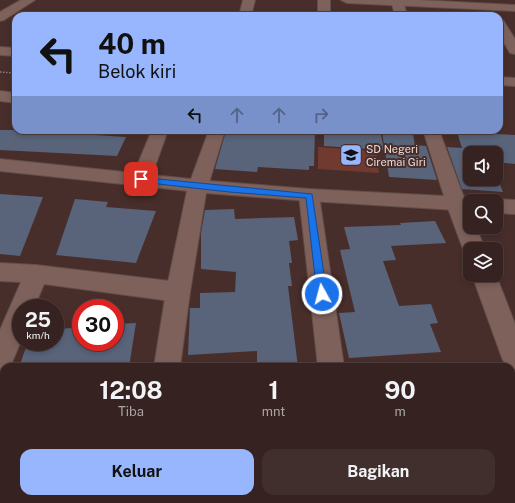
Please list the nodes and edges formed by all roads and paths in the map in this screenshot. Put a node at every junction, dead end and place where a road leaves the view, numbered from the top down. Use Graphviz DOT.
graph roads {
  1 [pos="29,0"];
  2 [pos="249,0"];
  3 [pos="324,0"];
  4 [pos="347,0"];
  5 [pos="397,1"];
  6 [pos="515,8"];
  7 [pos="492,11"];
  8 [pos="247,12"];
  9 [pos="324,12"];
  10 [pos="400,12"];
  11 [pos="1,16"];
  12 [pos="12,17"];
  13 [pos="503,30"];
  14 [pos="515,50"];
  15 [pos="0,51"];
  16 [pos="12,52"];
  17 [pos="0,72"];
  18 [pos="12,73"];
  19 [pos="503,81"];
  20 [pos="515,82"];
  21 [pos="0,96"];
  22 [pos="12,98"];
  23 [pos="158,134"];
  24 [pos="216,134"];
  25 [pos="433,134"];
  26 [pos="0,166"];
  27 [pos="141,179"];
  28 [pos="198,186"];
  29 [pos="309,195"];
  30 [pos="463,204"];
  31 [pos="503,206"];
  32 [pos="515,207"];
  33 [pos="0,272"];
  34 [pos="36,274"];
  35 [pos="487,282"];
  36 [pos="178,292"];
  37 [pos="25,299"];
  38 [pos="12,331"];
  39 [pos="515,358"];
  40 [pos="0,360"];
  41 [pos="168,363"];
  42 [pos="330,363"];
  1 -- 11 [label="street"];
  2 -- 8 [label="street"];
  3 -- 9 [label="street"];
  4 -- 5 [label="street"];
  5 -- 7 [label="street"];
  5 -- 10 [label="street"];
  6 -- 7 [label="street"];
  11 -- 12 [label="street"];
  13 -- 14 [label="street"];
  15 -- 16 [label="street"];
  17 -- 18 [label="path"];
  19 -- 20 [label="street"];
  21 -- 22 [label="street"];
  23 -- 27 [label="street"];
  24 -- 28 [label="street"];
  25 -- 30 [label="street"];
  26 -- 27 [label="street"];
  27 -- 28 [label="street"];
  28 -- 29 [label="street"];
  28 -- 36 [label="street"];
  29 -- 30 [label="street"];
  29 -- 42 [label="street"];
  31 -- 32 [label="street"];
  33 -- 34 [label="street"];
  34 -- 36 [label="street"];
  34 -- 37 [label="street"];
  35 -- 39 [label="street"];
  36 -- 41 [label="street"];
  38 -- 40 [label="street"];
}
